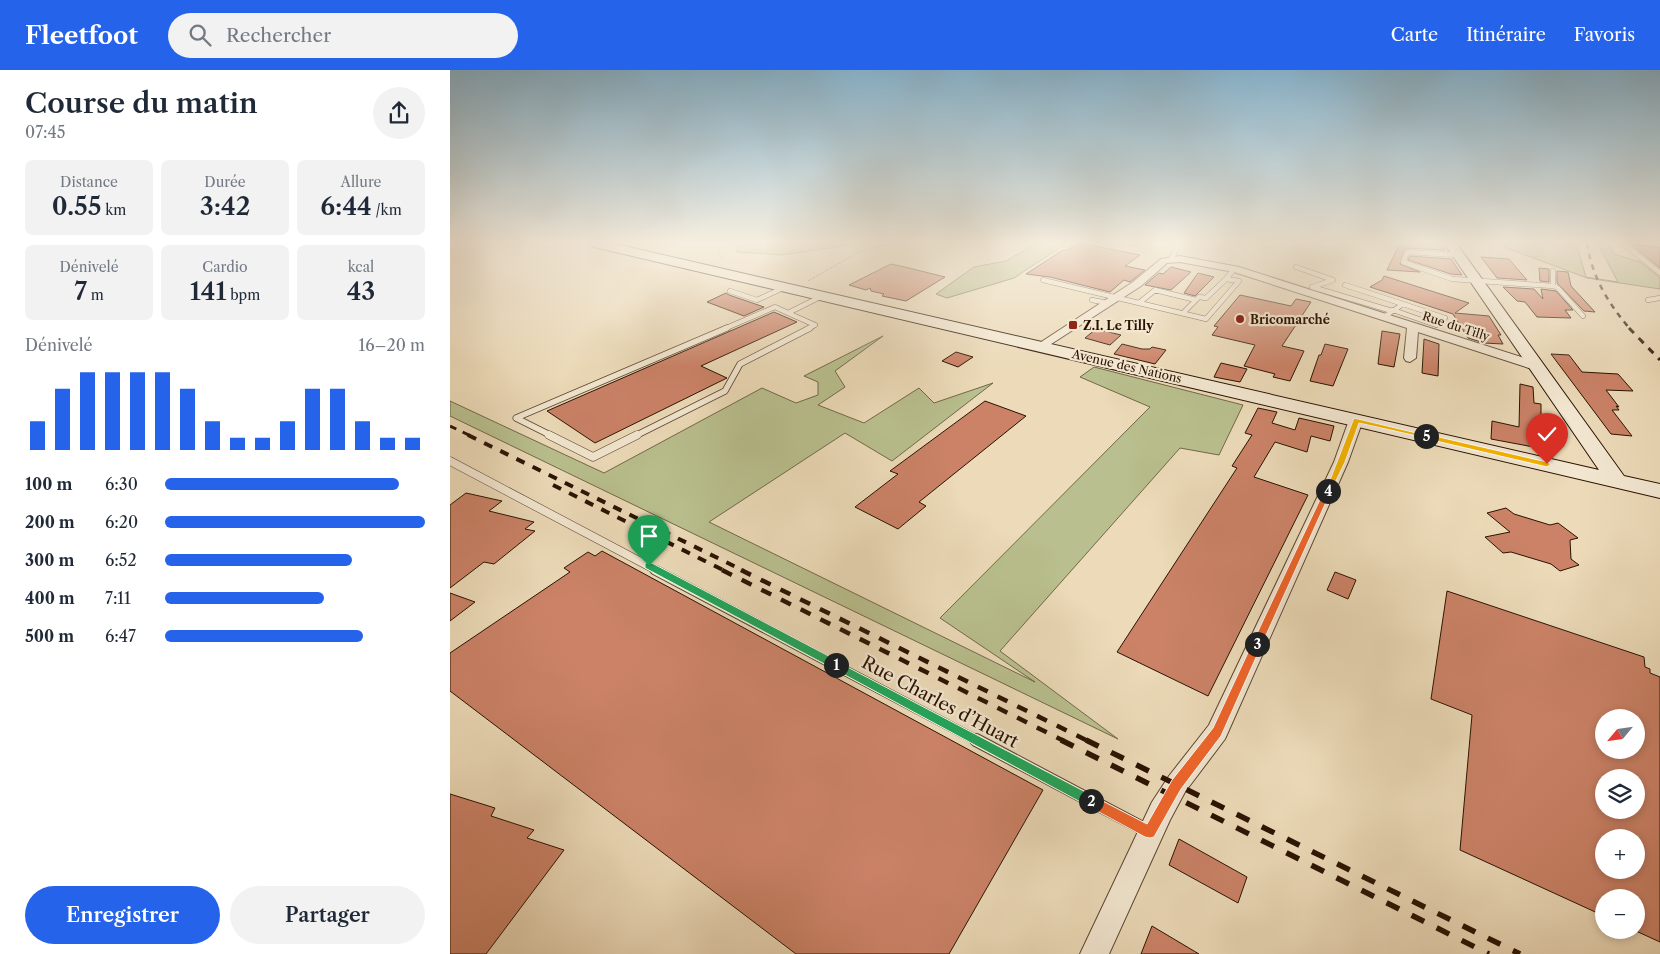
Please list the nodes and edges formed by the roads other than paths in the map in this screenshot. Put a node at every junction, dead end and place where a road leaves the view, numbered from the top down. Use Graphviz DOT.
graph roads {
  1 [pos="773,284"];
  2 [pos="1058,284"];
  3 [pos="1137,284"];
  4 [pos="1220,284"];
  5 [pos="1236,284"];
  6 [pos="1290,284"];
  7 [pos="1321,284"];
  8 [pos="1479,284"];
  9 [pos="1534,284"];
  10 [pos="1344,285"];
  11 [pos="1553,286"];
  12 [pos="785,287"];
  13 [pos="1307,289"];
  14 [pos="730,291"];
  15 [pos="822,296"];
  16 [pos="1660,298"];
  17 [pos="1092,300"];
  18 [pos="1112,300"];
  19 [pos="1196,300"];
  20 [pos="1648,300"];
  21 [pos="1139,303"];
  22 [pos="1403,304"];
  23 [pos="788,313"];
  24 [pos="1183,313"];
  25 [pos="1389,313"];
  26 [pos="1583,316"];
  27 [pos="1413,326"];
  28 [pos="1041,346"];
  29 [pos="1410,358"];
  30 [pos="1536,366"];
  31 [pos="1356,420"];
  32 [pos="450,461"];
  33 [pos="1617,480"];
  34 [pos="1660,491"];
  35 [pos="1150,832"];
  36 [pos="1094,954"];
  1 -- 12 [label="main road, Avenue des Nations"];
  2 -- 18 [label="lane"];
  3 -- 18 [label="street"];
  4 -- 19 [label="lane"];
  5 -- 24 [label="lane"];
  6 -- 13 [label="street, Rue du Tilly"];
  7 -- 13 [label="lane"];
  8 -- 30 [label="main road"];
  9 -- 11 [label="lane"];
  10 -- 22 [label="lane"];
  11 -- 26 [label="lane"];
  12 -- 14 [label="lane"];
  12 -- 15 [label="main road, Avenue des Nations"];
  13 -- 25 [label="street, Rue du Tilly"];
  15 -- 23 [label="lane"];
  15 -- 28 [label="main road, Avenue des Nations"];
  16 -- 20 [label="lane"];
  17 -- 18 [label="lane"];
  18 -- 21 [label="lane"];
  18 -- 28 [label="street"];
  19 -- 21 [label="lane"];
  19 -- 24 [label="lane"];
  21 -- 24 [label="lane"];
  22 -- 25 [label="lane"];
  22 -- 25 [label="lane"];
  23 -- 23 [label="lane"];
  25 -- 27 [label="street, Rue du Tilly"];
  27 -- 29 [label="street"];
  27 -- 30 [label="street, Rue du Tilly"];
  28 -- 31 [label="main road, Avenue des Nations"];
  30 -- 33 [label="main road"];
  31 -- 33 [label="main road, Avenue des Nations"];
  31 -- 35 [label="street"];
  32 -- 35 [label="lane, Rue Charles d’Huart"];
  33 -- 34 [label="main road, Avenue des Nations"];
  35 -- 36 [label="street"];
}
